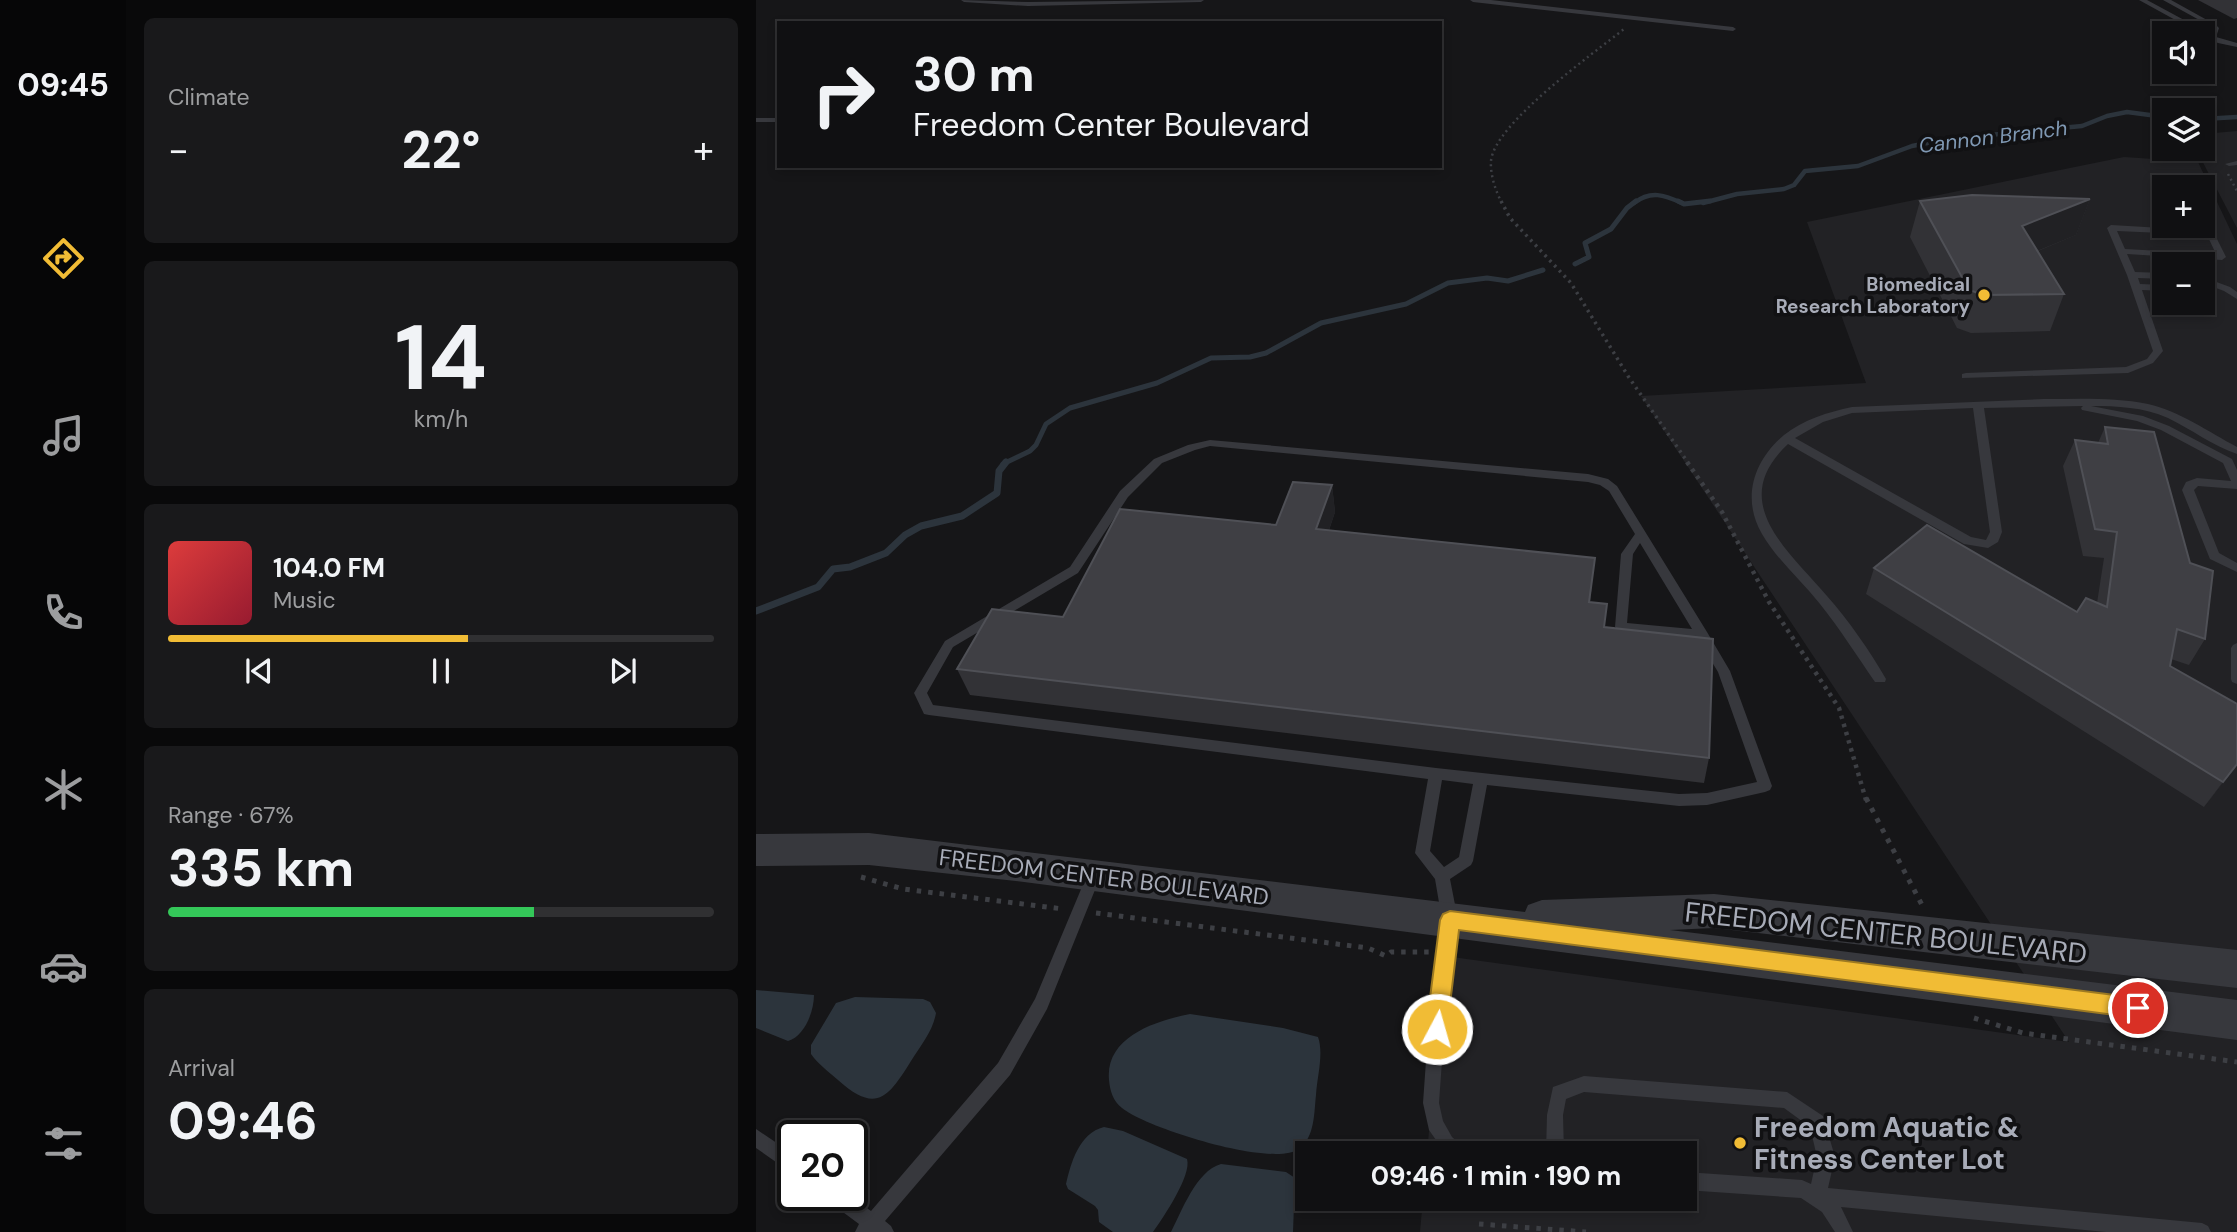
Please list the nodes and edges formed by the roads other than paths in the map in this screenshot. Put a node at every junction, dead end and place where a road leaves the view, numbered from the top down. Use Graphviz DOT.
graph roads {
  1 [pos="964,0"];
  2 [pos="1201,0"];
  3 [pos="1473,0"];
  4 [pos="1481,0"];
  5 [pos="2142,0"];
  6 [pos="2166,0"];
  7 [pos="2181,21"];
  8 [pos="2205,21"];
  9 [pos="1732,29"];
  10 [pos="2215,40"];
  11 [pos="2237,45"];
  12 [pos="756,120"];
  13 [pos="777,120"];
  14 [pos="2121,251"];
  15 [pos="2132,275"];
  16 [pos="2152,276"];
  17 [pos="2215,284"];
  18 [pos="2138,287"];
  19 [pos="2152,288"];
  20 [pos="2215,291"];
  21 [pos="2237,298"];
  22 [pos="1966,376"];
  23 [pos="2044,402"];
  24 [pos="1978,404"];
  25 [pos="1786,438"];
  26 [pos="2237,451"];
  27 [pos="2232,459"];
  28 [pos="2237,484"];
  29 [pos="1641,533"];
  30 [pos="2237,568"];
  31 [pos="1703,635"];
  32 [pos="2237,648"];
  33 [pos="1880,679"];
  34 [pos="2237,679"];
  35 [pos="1436,774"];
  36 [pos="1480,779"];
  37 [pos="756,850"];
  38 [pos="1094,875"];
  39 [pos="1442,876"];
  40 [pos="1450,920"];
  41 [pos="2237,970"];
  42 [pos="2237,1020"];
  43 [pos="756,1138"];
  44 [pos="1445,1141"];
  45 [pos="1555,1141"];
  46 [pos="777,1153"];
  47 [pos="1697,1182"];
  48 [pos="1817,1196"];
  49 [pos="852,1211"];
  50 [pos="873,1229"];
  51 [pos="1844,1232"];
  52 [pos="2202,1232"];
  1 -- 2 [label="lane"];
  3 -- 4 [label="lane"];
  4 -- 9 [label="lane"];
  5 -- 7 [label="lane"];
  6 -- 8 [label="lane"];
  10 -- 11 [label="lane"];
  12 -- 13 [label="lane"];
  14 -- 14 [label="lane"];
  14 -- 15 [label="lane"];
  15 -- 16 [label="lane"];
  15 -- 18 [label="lane"];
  17 -- 21 [label="lane"];
  18 -- 19 [label="lane"];
  18 -- 22 [label="lane"];
  20 -- 21 [label="lane"];
  23 -- 24 [label="lane"];
  23 -- 26 [label="lane"];
  23 -- 27 [label="lane"];
  24 -- 25 [label="lane"];
  24 -- 25 [label="lane"];
  25 -- 33 [label="lane"];
  27 -- 28 [label="lane"];
  28 -- 30 [label="lane"];
  29 -- 31 [label="lane"];
  29 -- 31 [label="lane"];
  29 -- 35 [label="lane"];
  31 -- 36 [label="lane"];
  32 -- 34 [label="lane"];
  35 -- 36 [label="lane"];
  35 -- 39 [label="lane"];
  36 -- 39 [label="lane"];
  37 -- 38 [label="street, FREEDOM CENTER BOULEVARD"];
  38 -- 40 [label="street, FREEDOM CENTER BOULEVARD"];
  38 -- 50 [label="lane"];
  39 -- 40 [label="lane"];
  40 -- 41 [label="street, FREEDOM CENTER BOULEVARD"];
  40 -- 42 [label="street, FREEDOM CENTER BOULEVARD"];
  40 -- 44 [label="lane"];
  43 -- 46 [label="lane"];
  45 -- 48 [label="lane"];
  47 -- 48 [label="lane"];
  48 -- 51 [label="lane"];
  48 -- 52 [label="lane"];
  49 -- 50 [label="lane"];
}
